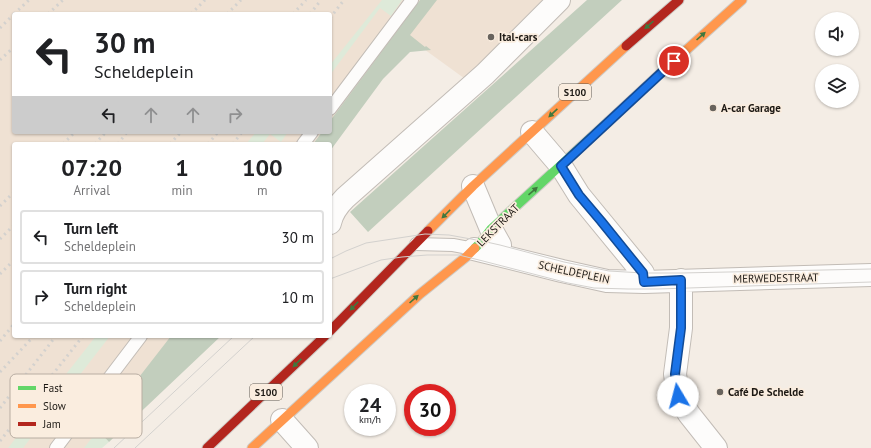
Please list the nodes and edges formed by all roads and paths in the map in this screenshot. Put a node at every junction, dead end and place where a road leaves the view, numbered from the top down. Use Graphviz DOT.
graph roads {
  1 [pos="412,0"];
  2 [pos="559,0"];
  3 [pos="679,0"];
  4 [pos="742,0"];
  5 [pos="332,106"];
  6 [pos="532,132"];
  7 [pos="561,166"];
  8 [pos="473,186"];
  9 [pos="332,215"];
  10 [pos="491,229"];
  11 [pos="416,244"];
  12 [pos="474,249"];
  13 [pos="506,257"];
  14 [pos="871,276"];
  15 [pos="681,280"];
  16 [pos="644,282"];
  17 [pos="332,325"];
  18 [pos="139,338"];
  19 [pos="319,338"];
  20 [pos="112,374"];
  21 [pos="282,420"];
  22 [pos="64,438"];
  23 [pos="56,448"];
  24 [pos="207,448"];
  25 [pos="252,448"];
  26 [pos="307,448"];
  27 [pos="716,448"];
  1 -- 5 [label="lane"];
  2 -- 9 [label="street"];
  3 -- 6 [label="main road, S100, one-way"];
  7 -- 4 [label="main road, LEKSTRAAT / S100, one-way"];
  6 -- 7 [label="street"];
  6 -- 8 [label="main road, S100"];
  10 -- 7 [label="main road, LEKSTRAAT / S100, one-way"];
  7 -- 16 [label="street"];
  8 -- 10 [label="street"];
  8 -- 11 [label="main road, S100, one-way"];
  10 -- 12 [label="main road, LEKSTRAAT / S100"];
  10 -- 13 [label="street"];
  11 -- 12 [label="lane, SCHELDEPLEIN"];
  11 -- 17 [label="main road, S100, one-way"];
  12 -- 13 [label="street, SCHELDEPLEIN"];
  21 -- 12 [label="main road, LEKSTRAAT / S100, one-way"];
  13 -- 16 [label="street, SCHELDEPLEIN"];
  14 -- 15 [label="street, MERWEDESTRAAT"];
  15 -- 16 [label="street, SCHELDEPLEIN"];
  15 -- 27 [label="street"];
  18 -- 20 [label="lane"];
  19 -- 24 [label="main road, S100, one-way"];
  21 -- 25 [label="main road, LEKSTRAAT / S100"];
  21 -- 26 [label="street"];
  22 -- 23 [label="lane"];
}
